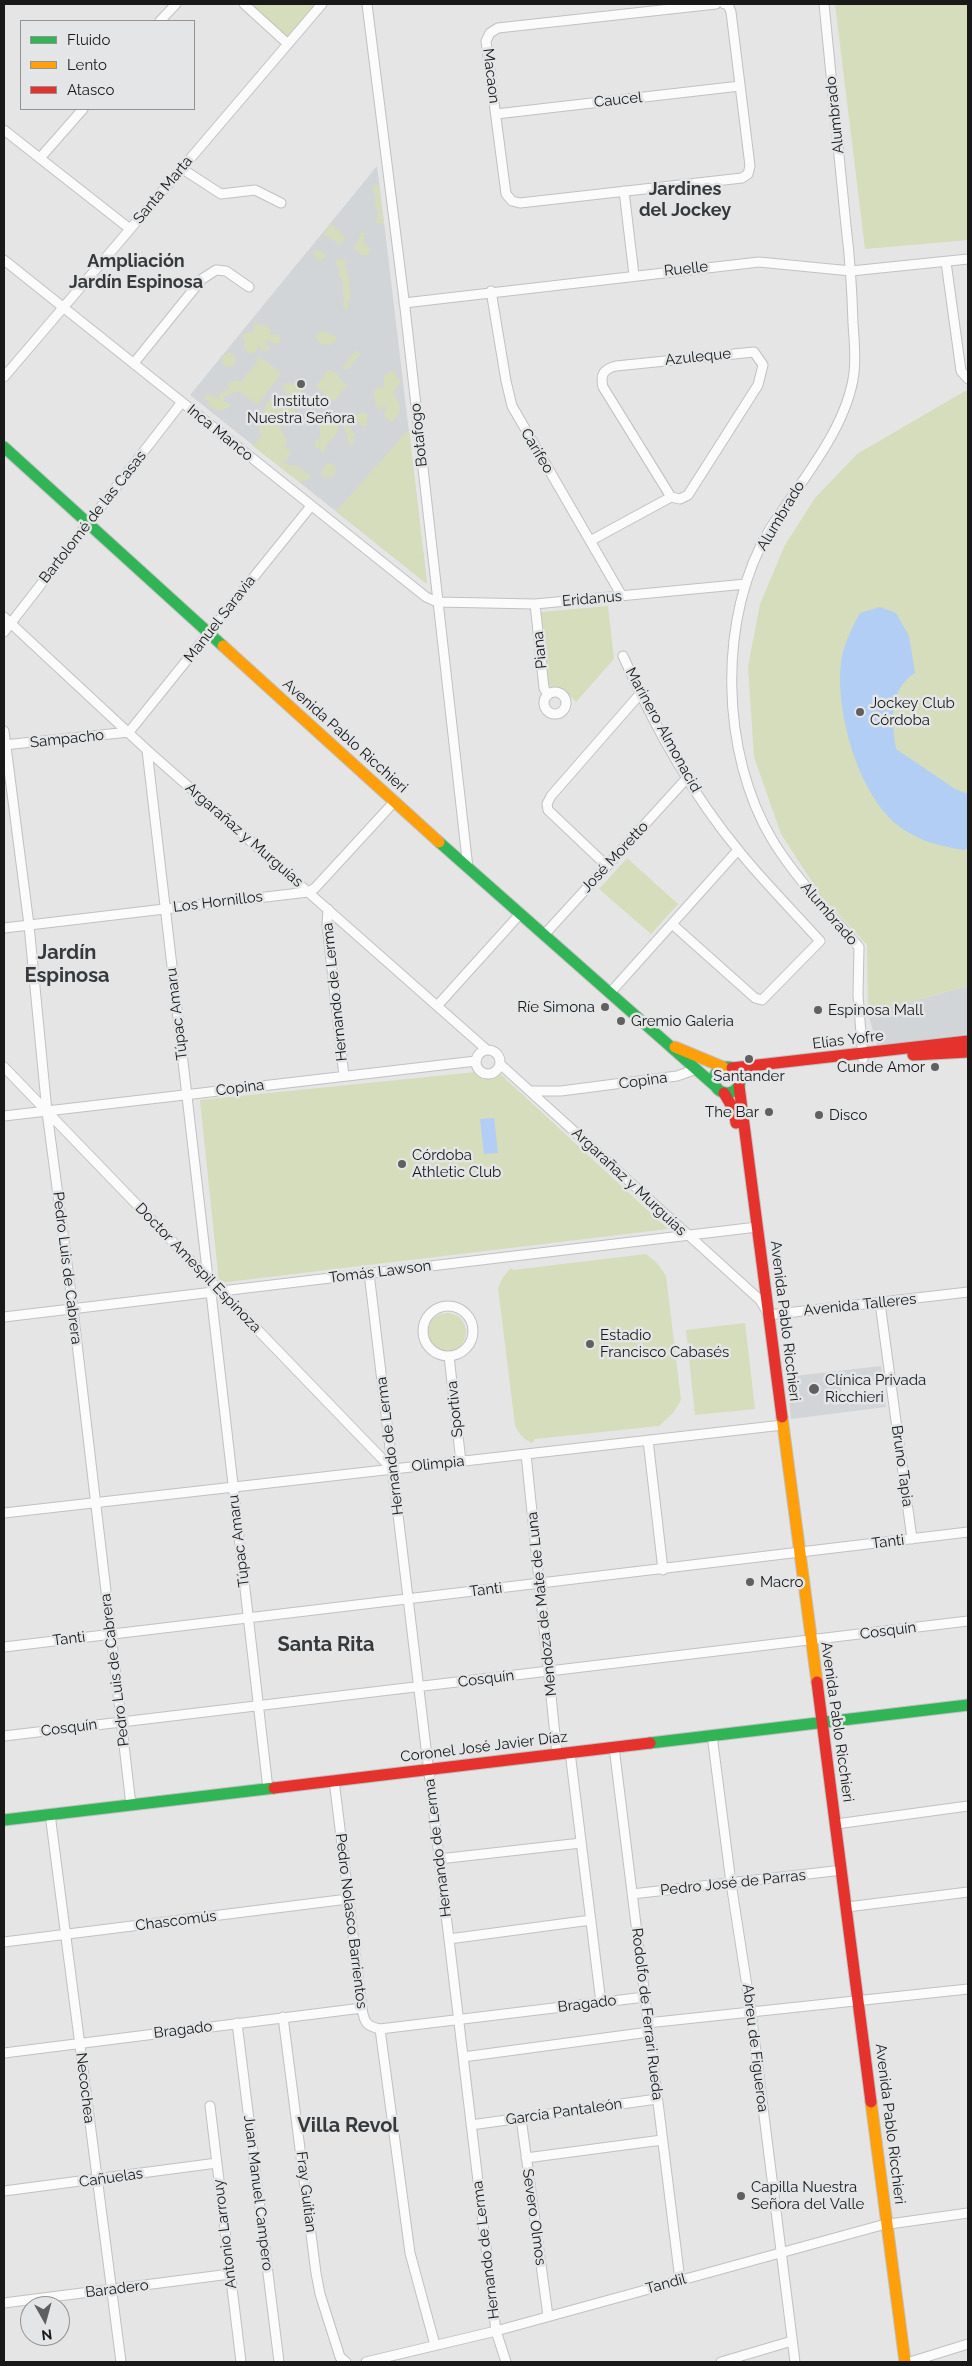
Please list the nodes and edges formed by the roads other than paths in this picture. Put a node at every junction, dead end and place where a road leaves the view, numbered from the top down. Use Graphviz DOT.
graph roads {
  1 [pos="176,4"];
  2 [pos="244,4"];
  3 [pos="322,4"];
  4 [pos="367,4"];
  5 [pos="716,4"];
  6 [pos="724,4"];
  7 [pos="824,4"];
  8 [pos="161,20"];
  9 [pos="288,44"];
  10 [pos="740,86"];
  11 [pos="82,110"];
  12 [pos="496,114"];
  13 [pos="4,130"];
  14 [pos="40,158"];
  15 [pos="181,168"];
  16 [pos="624,191"];
  17 [pos="281,203"];
  18 [pos="130,229"];
  19 [pos="968,259"];
  20 [pos="4,260"];
  21 [pos="946,262"];
  22 [pos="851,271"];
  23 [pos="634,275"];
  24 [pos="249,287"];
  25 [pos="491,291"];
  26 [pos="404,303"];
  27 [pos="63,307"];
  28 [pos="134,363"];
  29 [pos="4,377"];
  30 [pos="966,378"];
  31 [pos="182,402"];
  32 [pos="4,446"];
  33 [pos="671,497"];
  34 [pos="311,506"];
  35 [pos="89,524"];
  36 [pos="590,541"];
  37 [pos="746,584"];
  38 [pos="622,596"];
  39 [pos="437,602"];
  40 [pos="535,604"];
  41 [pos="7,620"];
  42 [pos="4,632"];
  43 [pos="209,633"];
  44 [pos="623,656"];
  45 [pos="548,694"];
  46 [pos="640,694"];
  47 [pos="4,731"];
  48 [pos="129,732"];
  49 [pos="5,745"];
  50 [pos="147,750"];
  51 [pos="687,778"];
  52 [pos="394,801"];
  53 [pos="738,850"];
  54 [pos="607,866"];
  55 [pos="468,868"];
  56 [pos="308,892"];
  57 [pos="165,909"];
  58 [pos="328,909"];
  59 [pos="520,914"];
  60 [pos="672,924"];
  61 [pos="29,925"];
  62 [pos="4,928"];
  63 [pos="544,934"];
  64 [pos="610,993"];
  65 [pos="437,1006"];
  66 [pos="968,1041"];
  67 [pos="669,1045"];
  68 [pos="487,1050"];
  69 [pos="968,1052"];
  70 [pos="863,1056"];
  71 [pos="476,1061"];
  72 [pos="500,1064"];
  73 [pos="4,1067"];
  74 [pos="728,1067"];
  75 [pos="694,1070"];
  76 [pos="344,1076"];
  77 [pos="740,1084"];
  78 [pos="714,1085"];
  79 [pos="530,1091"];
  80 [pos="561,1091"];
  81 [pos="724,1093"];
  82 [pos="186,1094"];
  83 [pos="546,1105"];
  84 [pos="46,1112"];
  85 [pos="4,1116"];
  86 [pos="753,1227"];
  87 [pos="686,1235"];
  88 [pos="369,1273"];
  89 [pos="208,1278"];
  90 [pos="221,1292"];
  91 [pos="968,1292"];
  92 [pos="211,1293"];
  93 [pos="760,1300"];
  94 [pos="880,1303"];
  95 [pos="73,1309"];
  96 [pos="769,1315"];
  97 [pos="4,1317"];
  98 [pos="449,1356"];
  99 [pos="779,1425"];
  100 [pos="648,1440"];
  101 [pos="526,1454"];
  102 [pos="461,1462"];
  103 [pos="392,1469"];
  104 [pos="232,1486"];
  105 [pos="96,1502"];
  106 [pos="4,1513"];
  107 [pos="968,1532"];
  108 [pos="912,1539"];
  109 [pos="796,1553"];
  110 [pos="662,1570"];
  111 [pos="540,1584"];
  112 [pos="408,1599"];
  113 [pos="248,1618"];
  114 [pos="968,1621"];
  115 [pos="111,1634"];
  116 [pos="808,1642"];
  117 [pos="4,1647"];
  118 [pos="550,1672"];
  119 [pos="419,1687"];
  120 [pos="968,1705"];
  121 [pos="258,1706"];
  122 [pos="122,1722"];
  123 [pos="819,1723"];
  124 [pos="712,1735"];
  125 [pos="4,1736"];
  126 [pos="614,1747"];
  127 [pos="570,1752"];
  128 [pos="557,1754"];
  129 [pos="428,1769"];
  130 [pos="334,1780"];
  131 [pos="268,1788"];
  132 [pos="131,1804"];
  133 [pos="968,1806"];
  134 [pos="50,1814"];
  135 [pos="4,1820"];
  136 [pos="836,1824"];
  137 [pos="581,1843"];
  138 [pos="439,1859"];
  139 [pos="834,1872"];
  140 [pos="731,1883"];
  141 [pos="968,1892"];
  142 [pos="632,1894"];
  143 [pos="348,1899"];
  144 [pos="847,1907"];
  145 [pos="591,1920"];
  146 [pos="65,1935"];
  147 [pos="449,1939"];
  148 [pos="4,1942"];
  149 [pos="968,1988"];
  150 [pos="644,1997"];
  151 [pos="601,2002"];
  152 [pos="856,2002"];
  153 [pos="362,2008"];
  154 [pos="751,2012"];
  155 [pos="283,2018"];
  156 [pos="459,2020"];
  157 [pos="237,2023"];
  158 [pos="648,2028"];
  159 [pos="380,2029"];
  160 [pos="79,2043"];
  161 [pos="4,2053"];
  162 [pos="463,2056"];
  163 [pos="657,2099"];
  164 [pos="210,2106"];
  165 [pos="521,2118"];
  166 [pos="471,2125"];
  167 [pos="662,2140"];
  168 [pos="526,2158"];
  169 [pos="217,2163"];
  170 [pos="97,2180"];
  171 [pos="4,2191"];
  172 [pos="968,2214"];
  173 [pos="885,2225"];
  174 [pos="780,2253"];
  175 [pos="230,2274"];
  176 [pos="680,2280"];
  177 [pos="111,2289"];
  178 [pos="4,2303"];
  179 [pos="548,2316"];
  180 [pos="496,2331"];
  181 [pos="792,2342"];
  182 [pos="968,2344"];
  183 [pos="435,2345"];
  184 [pos="120,2362"];
  185 [pos="242,2362"];
  186 [pos="279,2362"];
  187 [pos="346,2362"];
  188 [pos="366,2362"];
  189 [pos="506,2362"];
  190 [pos="721,2362"];
  191 [pos="795,2362"];
  192 [pos="900,2362"];
  193 [pos="905,2362"];
  194 [pos="910,2362"];
  1 -- 8 [label="street"];
  2 -- 9 [label="street"];
  3 -- 9 [label="street, Santa Marta"];
  4 -- 26 [label="street, Botafogo"];
  5 -- 12 [label="street, Macaon"];
  6 -- 10 [label="street, Macaon"];
  7 -- 22 [label="street, Alumbrado"];
  9 -- 15 [label="street, Santa Marta"];
  10 -- 12 [label="street, Caucel"];
  10 -- 16 [label="street, Macaon"];
  11 -- 14 [label="street"];
  12 -- 16 [label="street, Macaon"];
  13 -- 14 [label="street"];
  14 -- 18 [label="street"];
  15 -- 17 [label="street"];
  15 -- 18 [label="street, Santa Marta"];
  16 -- 23 [label="street"];
  18 -- 27 [label="street, Santa Marta"];
  19 -- 21 [label="street, Ruelle"];
  20 -- 27 [label="street, Inca Manco"];
  21 -- 22 [label="street, Ruelle"];
  21 -- 30 [label="street"];
  22 -- 23 [label="street, Ruelle"];
  22 -- 37 [label="street, Alumbrado"];
  23 -- 25 [label="street, Ruelle"];
  24 -- 28 [label="street"];
  25 -- 26 [label="street, Ruelle"];
  25 -- 36 [label="street, Carifeo"];
  26 -- 39 [label="street, Botafogo"];
  27 -- 28 [label="street, Inca Manco"];
  27 -- 29 [label="street, Santa Marta"];
  28 -- 31 [label="street, Inca Manco"];
  31 -- 34 [label="street, Inca Manco"];
  31 -- 35 [label="street, Bartolomé de las Casas"];
  32 -- 35 [label="main road, Avenida Pablo Ricchieri"];
  33 -- 33 [label="street, Azuleque"];
  33 -- 36 [label="street, Azuleque"];
  34 -- 39 [label="street, Inca Manco"];
  34 -- 43 [label="street, Manuel Saravia"];
  35 -- 41 [label="street, Bartolomé de las Casas"];
  35 -- 43 [label="main road, Avenida Pablo Ricchieri"];
  36 -- 38 [label="street, Carifeo"];
  37 -- 38 [label="street, Eridanus"];
  37 -- 70 [label="street, Alumbrado"];
  38 -- 40 [label="street, Eridanus"];
  39 -- 40 [label="street, Eridanus"];
  39 -- 55 [label="street, Botafogo"];
  40 -- 45 [label="street, Piana"];
  41 -- 42 [label="street, Bartolomé de las Casas"];
  41 -- 48 [label="street, Argarañaz y Murguías"];
  43 -- 48 [label="street, Manuel Saravia"];
  43 -- 52 [label="main road, Avenida Pablo Ricchieri"];
  44 -- 46 [label="street, Marinero Almonacid"];
  46 -- 51 [label="street, Marinero Almonacid"];
  46 -- 54 [label="street"];
  47 -- 49 [label="street, Pedro Luis de Cabrera"];
  48 -- 49 [label="street, Sampacho"];
  48 -- 50 [label="street, Argarañaz y Murguías"];
  49 -- 61 [label="street, Pedro Luis de Cabrera"];
  50 -- 56 [label="street, Argarañaz y Murguías"];
  50 -- 57 [label="street, Túpac Amaru"];
  51 -- 53 [label="street, Marinero Almonacid"];
  51 -- 54 [label="street, José Moretto"];
  52 -- 55 [label="main road, Avenida Pablo Ricchieri"];
  52 -- 56 [label="street"];
  53 -- 60 [label="street"];
  53 -- 60 [label="street, Marinero Almonacid"];
  54 -- 63 [label="street, José Moretto"];
  55 -- 59 [label="main road, Avenida Pablo Ricchieri"];
  56 -- 57 [label="street, Los Hornillos"];
  56 -- 58 [label="street, Argarañaz y Murguías"];
  57 -- 61 [label="street, Los Hornillos"];
  57 -- 82 [label="street, Túpac Amaru"];
  58 -- 65 [label="street, Argarañaz y Murguías"];
  58 -- 76 [label="street, Hernando de Lerma"];
  59 -- 63 [label="main road, Avenida Pablo Ricchieri"];
  59 -- 65 [label="street"];
  60 -- 64 [label="street"];
  61 -- 62 [label="street, Los Hornillos"];
  61 -- 84 [label="street, Pedro Luis de Cabrera"];
  63 -- 64 [label="main road, Avenida Pablo Ricchieri"];
  64 -- 67 [label="main road, Avenida Pablo Ricchieri"];
  65 -- 68 [label="street, Argarañaz y Murguías"];
  66 -- 70 [label="main road, Elías Yofre"];
  67 -- 74 [label="main road, Avenida Pablo Ricchieri"];
  67 -- 75 [label="main road, Avenida Pablo Ricchieri"];
  68 -- 71 [label="street"];
  68 -- 72 [label="street"];
  69 -- 70 [label="main road, Elías Yofre"];
  70 -- 74 [label="main road, Elías Yofre"];
  70 -- 77 [label="main road, Elías Yofre"];
  71 -- 72 [label="street"];
  71 -- 76 [label="street, Copina"];
  72 -- 79 [label="street, Argarañaz y Murguías"];
  73 -- 84 [label="street, Doctor Amespil Espinoza"];
  74 -- 77 [label="main road"];
  74 -- 78 [label="main road"];
  75 -- 78 [label="main road, Avenida Pablo Ricchieri"];
  75 -- 80 [label="street, Copina"];
  76 -- 82 [label="street, Copina"];
  77 -- 81 [label="main road"];
  77 -- 86 [label="main road, Avenida Pablo Ricchieri"];
  78 -- 81 [label="main road"];
  79 -- 80 [label="street, Copina"];
  79 -- 83 [label="street, Argarañaz y Murguías"];
  80 -- 83 [label="street"];
  81 -- 86 [label="main road, Avenida Pablo Ricchieri"];
  82 -- 84 [label="street, Copina"];
  82 -- 89 [label="street, Túpac Amaru"];
  83 -- 87 [label="street, Argarañaz y Murguías"];
  84 -- 85 [label="street, Copina"];
  84 -- 89 [label="street, Doctor Amespil Espinoza"];
  84 -- 95 [label="street, Pedro Luis de Cabrera"];
  86 -- 87 [label="street, Tomás Lawson"];
  86 -- 93 [label="main road, Avenida Pablo Ricchieri"];
  86 -- 96 [label="main road, Avenida Pablo Ricchieri"];
  87 -- 88 [label="street, Tomás Lawson"];
  87 -- 93 [label="street, Argarañaz y Murguías"];
  88 -- 90 [label="street, Tomás Lawson"];
  88 -- 103 [label="street, Hernando de Lerma"];
  89 -- 90 [label="street, Doctor Amespil Espinoza"];
  90 -- 92 [label="street, Tomás Lawson"];
  90 -- 103 [label="street, Doctor Amespil Espinoza"];
  91 -- 94 [label="street, Avenida Talleres"];
  92 -- 95 [label="street, Tomás Lawson"];
  92 -- 104 [label="street, Túpac Amaru"];
  93 -- 96 [label="street"];
  93 -- 99 [label="main road, Avenida Pablo Ricchieri"];
  94 -- 96 [label="street, Avenida Talleres"];
  94 -- 108 [label="street, Bruno Tapia"];
  95 -- 97 [label="street, Tomás Lawson"];
  95 -- 105 [label="street, Pedro Luis de Cabrera"];
  96 -- 99 [label="main road, Avenida Pablo Ricchieri"];
  98 -- 98 [label="street"];
  98 -- 102 [label="street, Sportiva"];
  99 -- 100 [label="street, Olimpia"];
  99 -- 109 [label="main road, Avenida Pablo Ricchieri"];
  100 -- 101 [label="street, Olimpia"];
  100 -- 110 [label="street"];
  101 -- 102 [label="street, Olimpia"];
  101 -- 111 [label="street, Mendoza de Mate de Luna"];
  102 -- 103 [label="street, Olimpia"];
  103 -- 104 [label="street, Olimpia"];
  103 -- 112 [label="street, Hernando de Lerma"];
  104 -- 105 [label="street, Olimpia"];
  104 -- 113 [label="street, Túpac Amaru"];
  105 -- 106 [label="street, Olimpia"];
  105 -- 115 [label="street, Pedro Luis de Cabrera"];
  107 -- 108 [label="street, Tanti"];
  108 -- 109 [label="street, Tanti"];
  109 -- 110 [label="street, Tanti"];
  109 -- 116 [label="main road, Avenida Pablo Ricchieri"];
  110 -- 111 [label="street, Tanti"];
  111 -- 112 [label="street, Tanti"];
  111 -- 118 [label="street, Mendoza de Mate de Luna"];
  112 -- 113 [label="street, Tanti"];
  112 -- 119 [label="street, Hernando de Lerma"];
  113 -- 115 [label="street, Tanti"];
  113 -- 121 [label="street, Túpac Amaru"];
  114 -- 116 [label="street, Cosquín"];
  115 -- 117 [label="street, Tanti"];
  115 -- 122 [label="street, Pedro Luis de Cabrera"];
  116 -- 118 [label="street, Cosquín"];
  116 -- 123 [label="main road, Avenida Pablo Ricchieri"];
  118 -- 119 [label="street, Cosquín"];
  118 -- 128 [label="street, Mendoza de Mate de Luna"];
  119 -- 121 [label="street, Cosquín"];
  119 -- 129 [label="street, Hernando de Lerma"];
  120 -- 123 [label="main road, Coronel José Javier Díaz"];
  121 -- 122 [label="street, Cosquín"];
  121 -- 131 [label="street, Túpac Amaru"];
  122 -- 125 [label="street, Cosquín"];
  122 -- 132 [label="street, Pedro Luis de Cabrera"];
  123 -- 124 [label="main road, Coronel José Javier Díaz"];
  123 -- 136 [label="main road, Avenida Pablo Ricchieri"];
  123 -- 139 [label="main road, Avenida Pablo Ricchieri"];
  124 -- 126 [label="main road, Coronel José Javier Díaz"];
  124 -- 140 [label="street, Abreu de Figueroa"];
  126 -- 127 [label="main road, Coronel José Javier Díaz"];
  126 -- 142 [label="street, Rodolfo de Ferrari Rueda"];
  127 -- 128 [label="main road, Coronel José Javier Díaz"];
  127 -- 137 [label="street"];
  128 -- 129 [label="main road, Coronel José Javier Díaz"];
  129 -- 130 [label="main road, Coronel José Javier Díaz"];
  129 -- 138 [label="street, Hernando de Lerma"];
  130 -- 131 [label="main road, Coronel José Javier Díaz"];
  130 -- 143 [label="street, Pedro Nolasco Barrientos"];
  131 -- 132 [label="main road, Coronel José Javier Díaz"];
  132 -- 134 [label="main road, Coronel José Javier Díaz"];
  133 -- 136 [label="street"];
  134 -- 135 [label="main road, Coronel José Javier Díaz"];
  134 -- 146 [label="street, Necochea"];
  136 -- 144 [label="main road, Avenida Pablo Ricchieri"];
  137 -- 138 [label="street"];
  137 -- 145 [label="street"];
  138 -- 147 [label="street, Hernando de Lerma"];
  139 -- 140 [label="street, Pedro José de Parras"];
  139 -- 152 [label="main road, Avenida Pablo Ricchieri"];
  140 -- 142 [label="street, Pedro José de Parras"];
  140 -- 154 [label="street, Abreu de Figueroa"];
  141 -- 144 [label="street"];
  142 -- 150 [label="street, Rodolfo de Ferrari Rueda"];
  143 -- 146 [label="street, Chascomús"];
  143 -- 153 [label="street, Pedro Nolasco Barrientos"];
  144 -- 152 [label="main road, Avenida Pablo Ricchieri"];
  145 -- 147 [label="street"];
  145 -- 151 [label="street"];
  146 -- 148 [label="street, Chascomús"];
  146 -- 160 [label="street, Necochea"];
  147 -- 156 [label="street, Hernando de Lerma"];
  149 -- 152 [label="street"];
  150 -- 151 [label="street, Bragado"];
  150 -- 158 [label="street, Rodolfo de Ferrari Rueda"];
  151 -- 156 [label="street, Bragado"];
  152 -- 154 [label="street"];
  152 -- 173 [label="main road, Avenida Pablo Ricchieri"];
  153 -- 155 [label="street, Bragado"];
  153 -- 159 [label="street, Pedro Nolasco Barrientos"];
  154 -- 158 [label="street"];
  154 -- 174 [label="street, Abreu de Figueroa"];
  155 -- 157 [label="street, Bragado"];
  155 -- 187 [label="street, Fray Guitian"];
  156 -- 159 [label="street, Bragado"];
  156 -- 162 [label="street, Hernando de Lerma"];
  157 -- 160 [label="street, Bragado"];
  157 -- 186 [label="street, Juan Manuel Campero"];
  158 -- 162 [label="street"];
  158 -- 163 [label="street, Rodolfo de Ferrari Rueda"];
  159 -- 183 [label="street"];
  160 -- 161 [label="street, Bragado"];
  160 -- 170 [label="street, Necochea"];
  162 -- 166 [label="street, Hernando de Lerma"];
  163 -- 165 [label="street, García Pantaleón"];
  163 -- 167 [label="street, Rodolfo de Ferrari Rueda"];
  164 -- 169 [label="street, Antonio Larrouy"];
  165 -- 166 [label="street, García Pantaleón"];
  165 -- 168 [label="street, Severo Olmos"];
  166 -- 180 [label="street, Hernando de Lerma"];
  167 -- 168 [label="street"];
  167 -- 176 [label="street, Rodolfo de Ferrari Rueda"];
  168 -- 179 [label="street, Severo Olmos"];
  169 -- 170 [label="street, Cañuelas"];
  169 -- 175 [label="street, Antonio Larrouy"];
  170 -- 171 [label="street, Cañuelas"];
  170 -- 177 [label="street, Necochea"];
  172 -- 173 [label="street, Tandil"];
  173 -- 174 [label="street, Tandil"];
  173 -- 192 [label="main road, Avenida Pablo Ricchieri"];
  173 -- 193 [label="main road, Avenida Pablo Ricchieri"];
  174 -- 176 [label="street, Tandil"];
  174 -- 181 [label="street, Abreu de Figueroa"];
  175 -- 177 [label="street, Baradero"];
  175 -- 185 [label="street, Antonio Larrouy"];
  176 -- 179 [label="street, Tandil"];
  177 -- 178 [label="street, Baradero"];
  177 -- 184 [label="street, Necochea"];
  179 -- 180 [label="street, Tandil"];
  180 -- 183 [label="street, Tandil"];
  180 -- 189 [label="street, Hernando de Lerma"];
  181 -- 190 [label="street"];
  181 -- 191 [label="street, Abreu de Figueroa"];
  182 -- 194 [label="street"];
  183 -- 188 [label="street, Tandil"];
}
